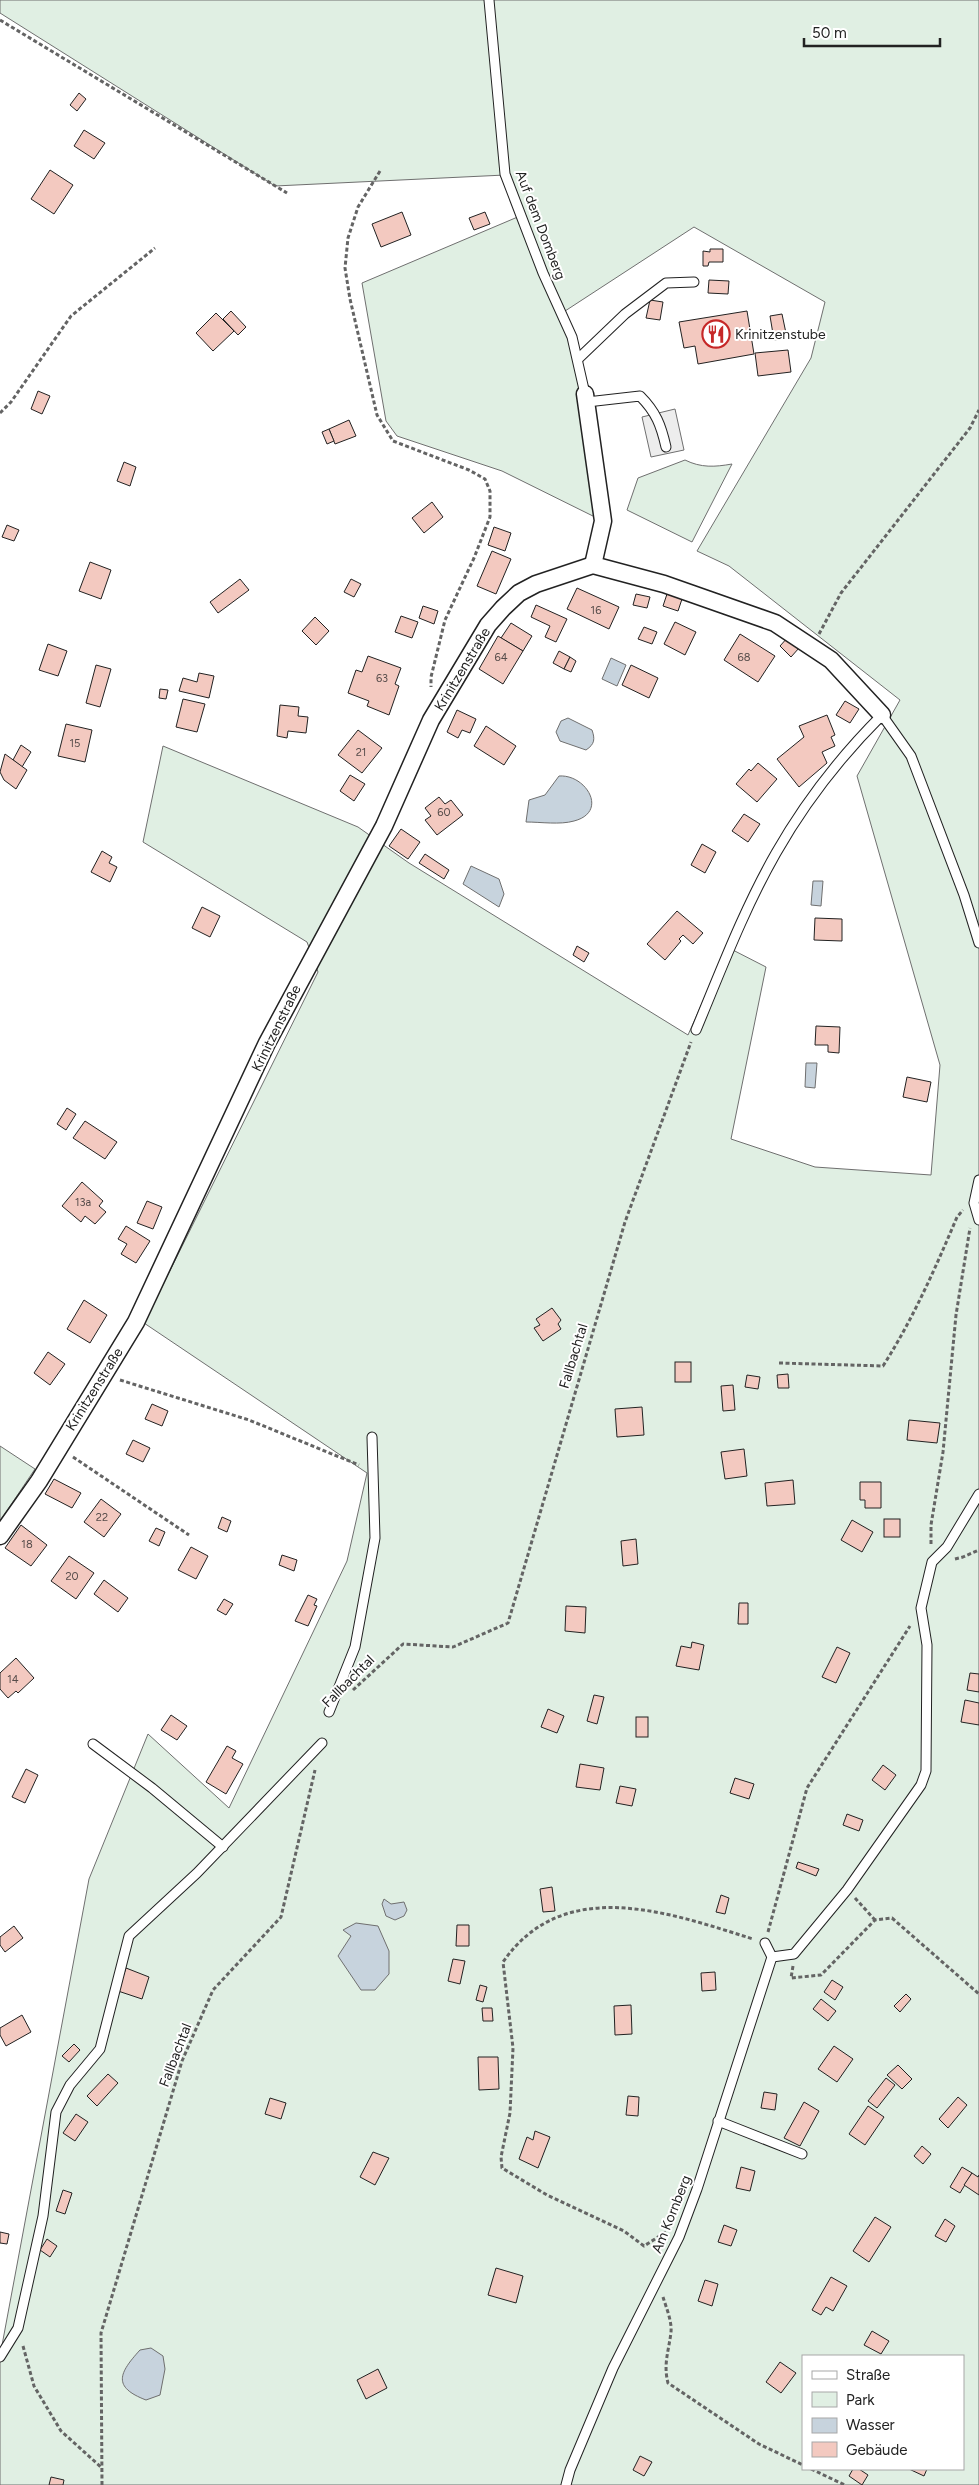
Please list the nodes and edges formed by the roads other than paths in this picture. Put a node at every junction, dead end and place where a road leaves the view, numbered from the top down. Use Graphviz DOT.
graph roads {
  1 [pos="489,0"];
  2 [pos="694,282"];
  3 [pos="578,359"];
  4 [pos="586,398"];
  5 [pos="666,447"];
  6 [pos="593,565"];
  7 [pos="882,715"];
  8 [pos="979,943"];
  9 [pos="696,1030"];
  10 [pos="979,1180"];
  11 [pos="979,1220"];
  12 [pos="372,1437"];
  13 [pos="979,1494"];
  14 [pos="0,1536"];
  15 [pos="329,1712"];
  16 [pos="322,1743"];
  17 [pos="93,1744"];
  18 [pos="223,1847"];
  19 [pos="765,1943"];
  20 [pos="772,1957"];
  21 [pos="718,2121"];
  22 [pos="802,2154"];
  23 [pos="0,2357"];
  24 [pos="566,2485"];
  1 -- 3 [label="lane, Auf dem Domberg"];
  2 -- 3 [label="lane"];
  3 -- 4 [label="lane, Auf dem Domberg"];
  4 -- 5 [label="lane"];
  4 -- 6 [label="street"];
  6 -- 7 [label="street"];
  6 -- 14 [label="street, Krinitzenstraße"];
  7 -- 8 [label="lane"];
  7 -- 9 [label="lane"];
  10 -- 11 [label="lane"];
  12 -- 15 [label="lane"];
  13 -- 20 [label="lane"];
  16 -- 18 [label="lane"];
  17 -- 18 [label="lane"];
  18 -- 23 [label="lane"];
  19 -- 20 [label="lane"];
  20 -- 21 [label="lane, Am Kornberg"];
  21 -- 22 [label="lane"];
  21 -- 24 [label="lane, Am Kornberg"];
}
